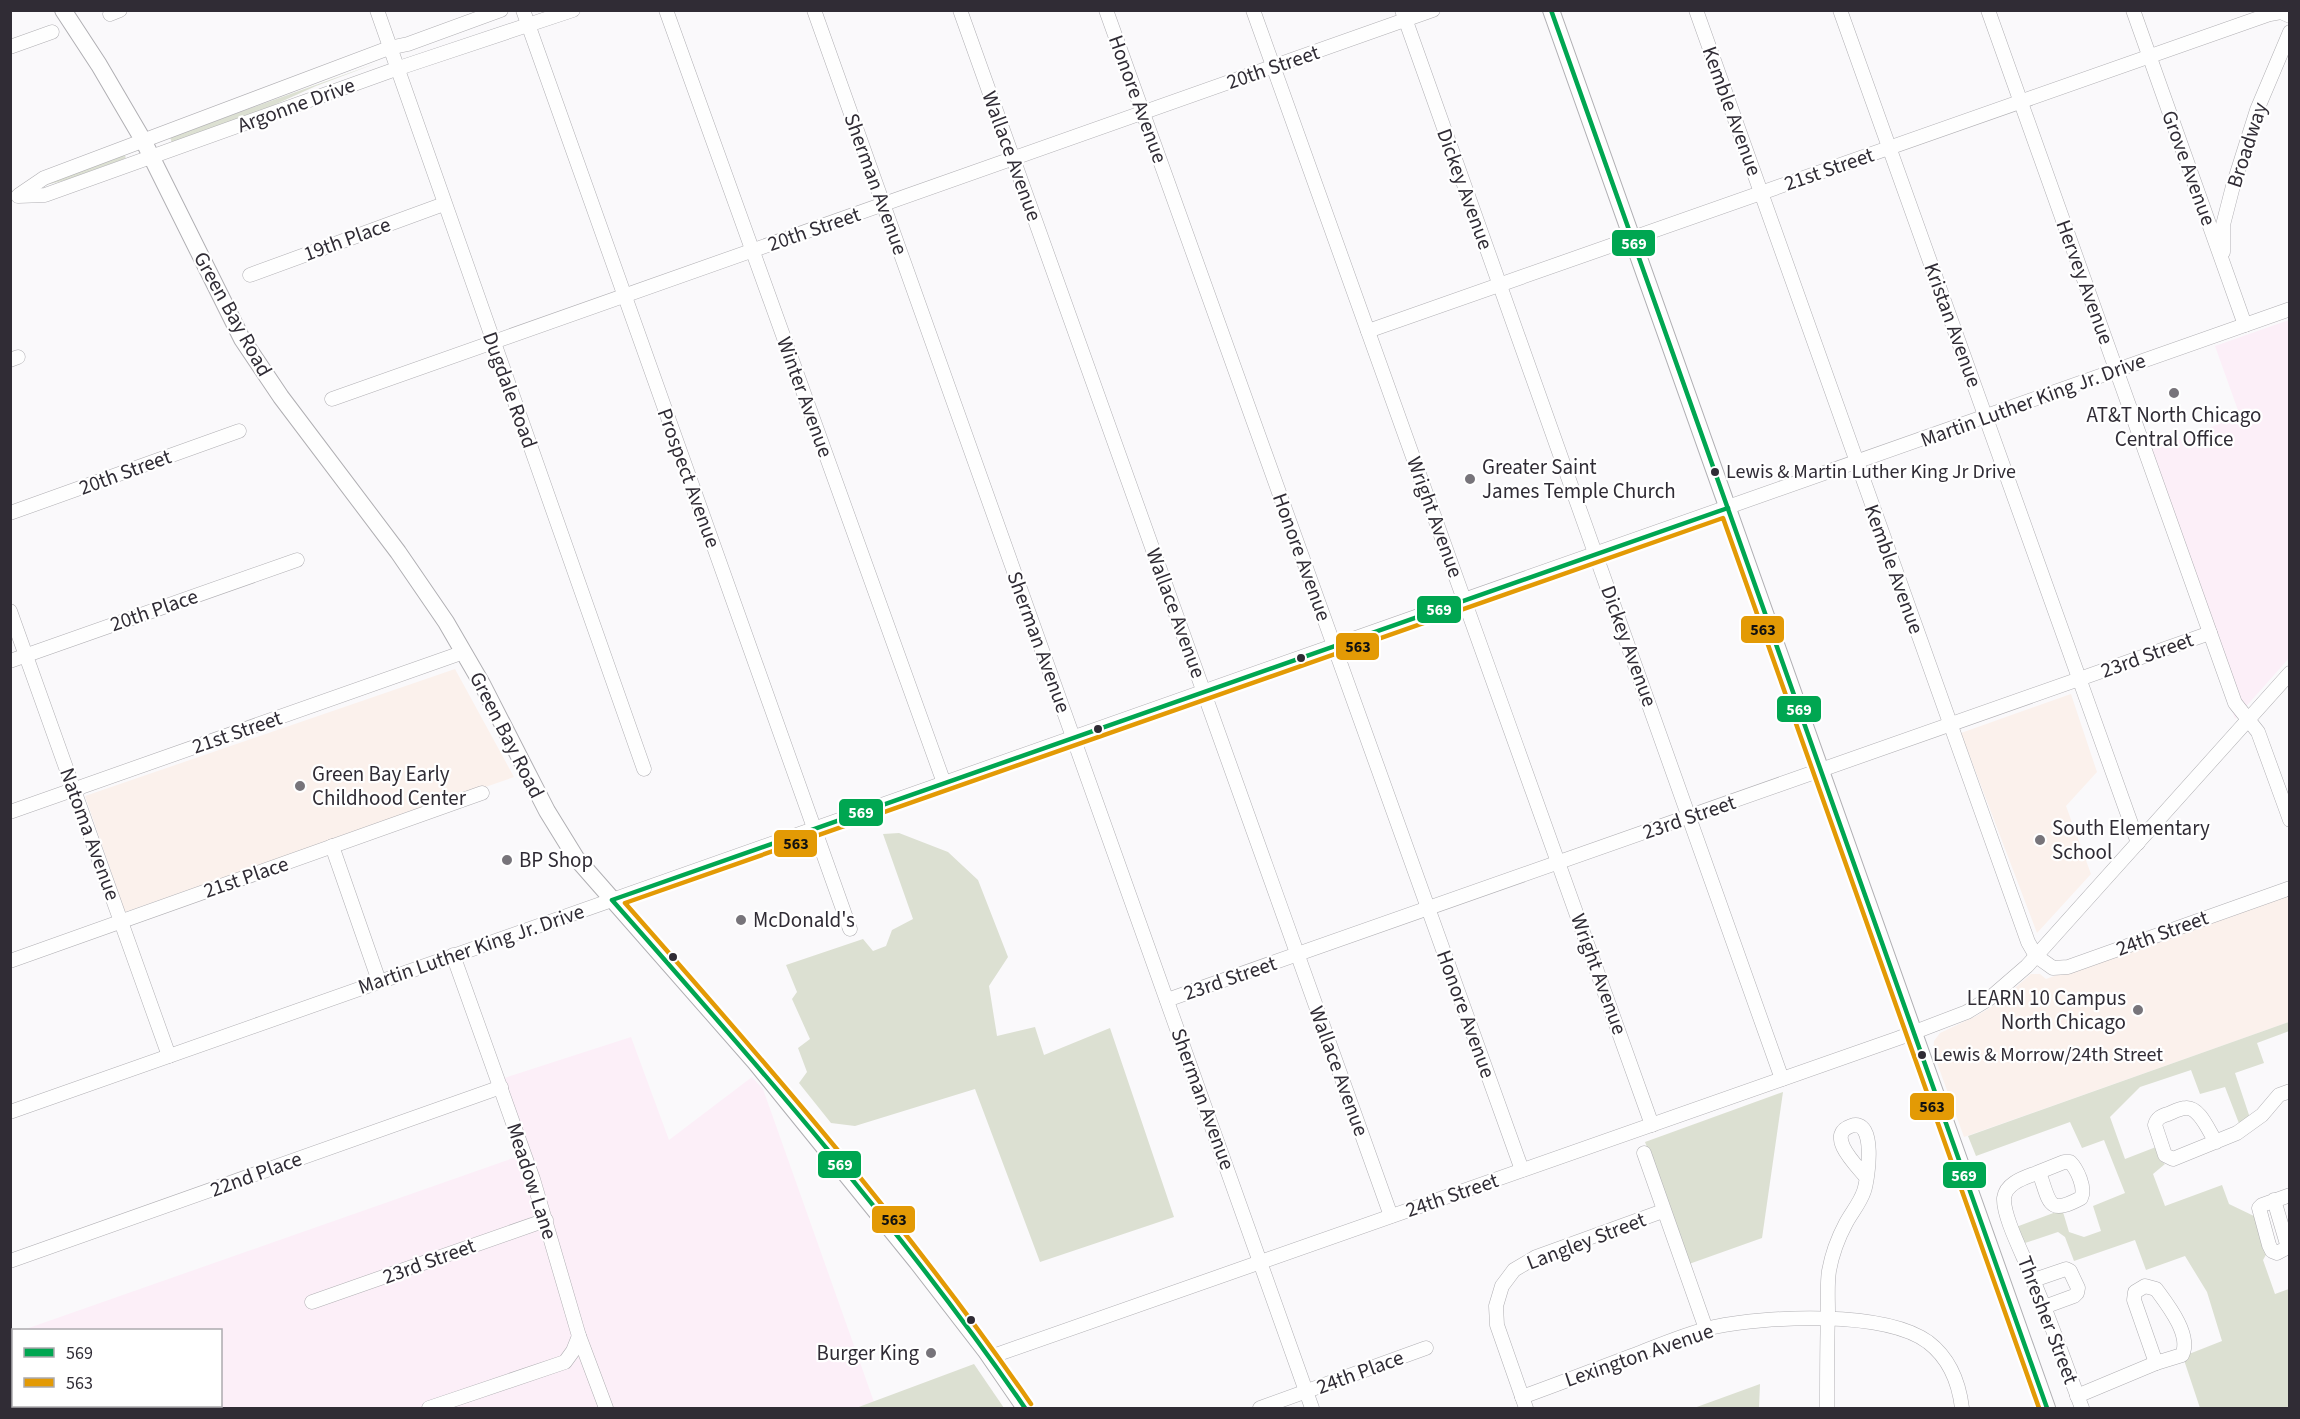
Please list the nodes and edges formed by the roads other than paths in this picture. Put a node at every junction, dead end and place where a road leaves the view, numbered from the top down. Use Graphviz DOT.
graph roads {
  1 [pos="63,10"];
  2 [pos="377,10"];
  3 [pos="501,10"];
  4 [pos="523,10"];
  5 [pos="573,10"];
  6 [pos="666,10"];
  7 [pos="814,10"];
  8 [pos="960,10"];
  9 [pos="1106,10"];
  10 [pos="1253,10"];
  11 [pos="1433,10"];
  12 [pos="1551,10"];
  13 [pos="1696,10"];
  14 [pos="1840,10"];
  15 [pos="1988,10"];
  16 [pos="2133,10"];
  17 [pos="2284,13"];
  18 [pos="1403,15"];
  19 [pos="528,26"];
  20 [pos="52,32"];
  21 [pos="2289,32"];
  22 [pos="10,47"];
  23 [pos="389,48"];
  24 [pos="2149,56"];
  25 [pos="1274,67"];
  26 [pos="396,69"];
  27 [pos="2021,101"];
  28 [pos="1143,113"];
  29 [pos="143,140"];
  30 [pos="1889,148"];
  31 [pos="152,156"];
  32 [pos="1013,159"];
  33 [pos="1761,193"];
  34 [pos="14,197"];
  35 [pos="444,204"];
  36 [pos="883,204"];
  37 [pos="1632,238"];
  38 [pos="753,250"];
  39 [pos="2223,264"];
  40 [pos="249,275"];
  41 [pos="1500,285"];
  42 [pos="624,296"];
  43 [pos="2289,309"];
  44 [pos="2245,325"];
  45 [pos="1368,331"];
  46 [pos="493,342"];
  47 [pos="2116,371"];
  48 [pos="332,399"];
  49 [pos="1986,417"];
  50 [pos="239,431"];
  51 [pos="1856,463"];
  52 [pos="1728,508"];
  53 [pos="10,513"];
  54 [pos="1596,554"];
  55 [pos="297,560"];
  56 [pos="1465,600"];
  57 [pos="10,611"];
  58 [pos="2210,633"];
  59 [pos="1334,646"];
  60 [pos="464,652"];
  61 [pos="26,655"];
  62 [pos="10,661"];
  63 [pos="2289,673"];
  64 [pos="2080,680"];
  65 [pos="1204,692"];
  66 [pos="2248,720"];
  67 [pos="1949,725"];
  68 [pos="1074,738"];
  69 [pos="644,769"];
  70 [pos="1819,770"];
  71 [pos="944,783"];
  72 [pos="74,789"];
  73 [pos="482,793"];
  74 [pos="10,812"];
  75 [pos="1690,816"];
  76 [pos="2289,820"];
  77 [pos="814,829"];
  78 [pos="2138,843"];
  79 [pos="332,846"];
  80 [pos="1559,862"];
  81 [pos="2289,888"];
  82 [pos="612,900"];
  83 [pos="1428,909"];
  84 [pos="121,921"];
  85 [pos="850,929"];
  86 [pos="453,955"];
  87 [pos="1298,955"];
  88 [pos="2036,956"];
  89 [pos="10,962"];
  90 [pos="379,981"];
  91 [pos="1167,1000"];
  92 [pos="1913,1033"];
  93 [pos="169,1056"];
  94 [pos="1782,1079"];
  95 [pos="501,1088"];
  96 [pos="2289,1091"];
  97 [pos="10,1112"];
  98 [pos="1652,1125"];
  99 [pos="2216,1142"];
  100 [pos="1644,1153"];
  101 [pos="1522,1170"];
  102 [pos="2039,1172"];
  103 [pos="1866,1177"];
  104 [pos="2289,1195"];
  105 [pos="2274,1200"];
  106 [pos="1663,1211"];
  107 [pos="1391,1216"];
  108 [pos="546,1220"];
  109 [pos="10,1261"];
  110 [pos="1261,1262"];
  111 [pos="2034,1280"];
  112 [pos="312,1302"];
  113 [pos="2044,1307"];
  114 [pos="1827,1319"];
  115 [pos="1706,1329"];
  116 [pos="579,1336"];
  117 [pos="1426,1348"];
  118 [pos="990,1357"];
  119 [pos="2156,1363"];
  120 [pos="1306,1392"];
  121 [pos="2079,1402"];
  122 [pos="1524,1403"];
  123 [pos="429,1408"];
  124 [pos="606,1408"];
  125 [pos="1025,1408"];
  126 [pos="1260,1408"];
  127 [pos="1312,1408"];
  128 [pos="1827,1408"];
  129 [pos="1962,1408"];
  130 [pos="2047,1408"];
  1 -- 29 [label="main road, Green Bay Road"];
  2 -- 23 [label="street, Dugdale Road"];
  3 -- 23 [label="street, Argonne Drive"];
  4 -- 19 [label="street, Prospect Avenue"];
  5 -- 19 [label="street, Argonne Drive"];
  6 -- 38 [label="street, Winter Avenue"];
  7 -- 36 [label="street, Sherman Avenue"];
  8 -- 32 [label="street, Wallace Avenue"];
  9 -- 28 [label="street, Honore Avenue"];
  10 -- 25 [label="street, Wright Avenue"];
  11 -- 18 [label="street, 20th Street"];
  12 -- 37 [label="main road"];
  13 -- 33 [label="street, Kemble Avenue"];
  14 -- 30 [label="street, Kristan Avenue"];
  15 -- 27 [label="street, Hervey Avenue"];
  16 -- 24 [label="street, Grove Avenue"];
  17 -- 24 [label="street, 21st Street"];
  18 -- 25 [label="street, 20th Street"];
  18 -- 41 [label="street, Dickey Avenue"];
  19 -- 26 [label="street, Argonne Drive"];
  19 -- 42 [label="street, Prospect Avenue"];
  20 -- 22 [label="street"];
  21 -- 39 [label="street, Broadway"];
  23 -- 26 [label="street, Dugdale Road"];
  23 -- 29 [label="street, Argonne Drive"];
  24 -- 27 [label="street, 21st Street"];
  24 -- 39 [label="street, Grove Avenue"];
  25 -- 28 [label="street, 20th Street"];
  25 -- 45 [label="street, Wright Avenue"];
  26 -- 31 [label="street, Argonne Drive"];
  26 -- 35 [label="street, Dugdale Road"];
  27 -- 30 [label="street, 21st Street"];
  27 -- 47 [label="street, Hervey Avenue"];
  28 -- 32 [label="street, 20th Street"];
  28 -- 59 [label="street, Honore Avenue"];
  29 -- 31 [label="main road, Green Bay Road"];
  29 -- 34 [label="street, Argonne Drive"];
  30 -- 33 [label="street, 21st Street"];
  30 -- 49 [label="street, Kristan Avenue"];
  31 -- 34 [label="street, Argonne Drive"];
  31 -- 60 [label="main road, Green Bay Road"];
  32 -- 36 [label="street, 20th Street"];
  32 -- 65 [label="street, Wallace Avenue"];
  33 -- 37 [label="street, 21st Street"];
  33 -- 51 [label="street, Kemble Avenue"];
  35 -- 40 [label="street, 19th Place"];
  35 -- 46 [label="street, Dugdale Road"];
  36 -- 38 [label="street, 20th Street"];
  36 -- 68 [label="street, Sherman Avenue"];
  37 -- 41 [label="street, 21st Street"];
  37 -- 52 [label="main road"];
  38 -- 42 [label="street, 20th Street"];
  38 -- 71 [label="street, Winter Avenue"];
  39 -- 44 [label="street, Grove Avenue"];
  41 -- 45 [label="street, 21st Street"];
  41 -- 54 [label="street, Dickey Avenue"];
  42 -- 46 [label="street, 20th Street"];
  42 -- 77 [label="street, Prospect Avenue"];
  43 -- 44 [label="street, Martin Luther King Jr. Drive"];
  44 -- 47 [label="street, Martin Luther King Jr. Drive"];
  45 -- 56 [label="street, Wright Avenue"];
  46 -- 48 [label="street, 20th Street"];
  46 -- 69 [label="street, Dugdale Road"];
  47 -- 49 [label="street, Martin Luther King Jr. Drive"];
  47 -- 58 [label="street, Hervey Avenue"];
  49 -- 51 [label="street, Martin Luther King Jr. Drive"];
  49 -- 64 [label="street, Kristan Avenue"];
  50 -- 53 [label="street, 20th Street"];
  51 -- 52 [label="street, Martin Luther King Jr. Drive"];
  51 -- 67 [label="street, Kemble Avenue"];
  52 -- 54 [label="street, Martin Luther King Jr. Drive"];
  52 -- 70 [label="main road"];
  54 -- 56 [label="street, Martin Luther King Jr. Drive"];
  54 -- 75 [label="street, Dickey Avenue"];
  55 -- 61 [label="street, 20th Place"];
  56 -- 59 [label="street, Martin Luther King Jr. Drive"];
  56 -- 80 [label="street, Wright Avenue"];
  57 -- 61 [label="street, Natoma Avenue"];
  58 -- 64 [label="street, 23rd Street"];
  58 -- 66 [label="street, Hervey Avenue"];
  59 -- 65 [label="street, Martin Luther King Jr. Drive"];
  59 -- 83 [label="street, Honore Avenue"];
  60 -- 72 [label="street, 21st Street"];
  60 -- 82 [label="main road, Green Bay Road"];
  61 -- 62 [label="street, 20th Place"];
  61 -- 72 [label="street, Natoma Avenue"];
  63 -- 66 [label="street, 24th Street"];
  64 -- 67 [label="street, 23rd Street"];
  64 -- 78 [label="street, Kristan Avenue"];
  65 -- 68 [label="street, Martin Luther King Jr. Drive"];
  65 -- 87 [label="street, Wallace Avenue"];
  66 -- 76 [label="street, Hervey Avenue"];
  66 -- 78 [label="street, 24th Street"];
  67 -- 70 [label="street, 23rd Street"];
  67 -- 88 [label="street, Kemble Avenue"];
  68 -- 71 [label="street, Martin Luther King Jr. Drive"];
  68 -- 91 [label="street, Sherman Avenue"];
  70 -- 75 [label="street, 23rd Street"];
  70 -- 92 [label="main road"];
  71 -- 77 [label="street, Martin Luther King Jr. Drive"];
  72 -- 74 [label="street, 21st Street"];
  72 -- 84 [label="street, Natoma Avenue"];
  73 -- 79 [label="street, 21st Place"];
  75 -- 80 [label="street, 23rd Street"];
  75 -- 94 [label="street, Dickey Avenue"];
  77 -- 82 [label="street, Martin Luther King Jr. Drive"];
  77 -- 85 [label="street, Prospect Avenue"];
  78 -- 88 [label="street, 24th Street"];
  79 -- 84 [label="street, 21st Place"];
  79 -- 90 [label="street"];
  80 -- 83 [label="street, 23rd Street"];
  80 -- 98 [label="street, Wright Avenue"];
  81 -- 88 [label="street, 24th Street"];
  82 -- 86 [label="street, Martin Luther King Jr. Drive"];
  82 -- 118 [label="main road, Green Bay Road"];
  83 -- 87 [label="street, 23rd Street"];
  83 -- 101 [label="street, Honore Avenue"];
  84 -- 89 [label="street, 21st Place"];
  84 -- 93 [label="street, Natoma Avenue"];
  86 -- 90 [label="street, Martin Luther King Jr. Drive"];
  86 -- 95 [label="street, Meadow Lane"];
  87 -- 91 [label="street, 23rd Street"];
  87 -- 107 [label="street, Wallace Avenue"];
  88 -- 92 [label="street, 24th Street"];
  90 -- 93 [label="street, Martin Luther King Jr. Drive"];
  91 -- 110 [label="street, Sherman Avenue"];
  92 -- 94 [label="street, 24th Street"];
  92 -- 130 [label="main road"];
  93 -- 97 [label="street, Martin Luther King Jr. Drive"];
  94 -- 98 [label="street, 24th Street"];
  95 -- 108 [label="street, Meadow Lane"];
  95 -- 109 [label="street, 22nd Place"];
  96 -- 99 [label="street"];
  98 -- 101 [label="street, 24th Street"];
  99 -- 99 [label="street"];
  100 -- 106 [label="street"];
  101 -- 107 [label="street, 24th Street"];
  102 -- 111 [label="street, Thresher Street"];
  103 -- 114 [label="street"];
  104 -- 105 [label="street"];
  106 -- 115 [label="street"];
  106 -- 122 [label="street, Langley Street"];
  107 -- 110 [label="street, 24th Street"];
  108 -- 112 [label="street, 23rd Street"];
  108 -- 116 [label="street, Meadow Lane"];
  110 -- 118 [label="street, 24th Street"];
  110 -- 120 [label="street, Sherman Avenue"];
  111 -- 113 [label="street, Thresher Street"];
  111 -- 113 [label="street"];
  113 -- 121 [label="street, Thresher Street"];
  114 -- 115 [label="street, Lexington Avenue"];
  114 -- 128 [label="street"];
  114 -- 129 [label="street, Lexington Avenue"];
  115 -- 122 [label="street, Lexington Avenue"];
  116 -- 123 [label="street"];
  116 -- 124 [label="street, Meadow Lane"];
  117 -- 120 [label="street, 24th Place"];
  118 -- 125 [label="main road, Green Bay Road"];
  119 -- 119 [label="street"];
  119 -- 121 [label="street"];
  120 -- 126 [label="street, 24th Place"];
  120 -- 127 [label="street, Sherman Avenue"];
}
